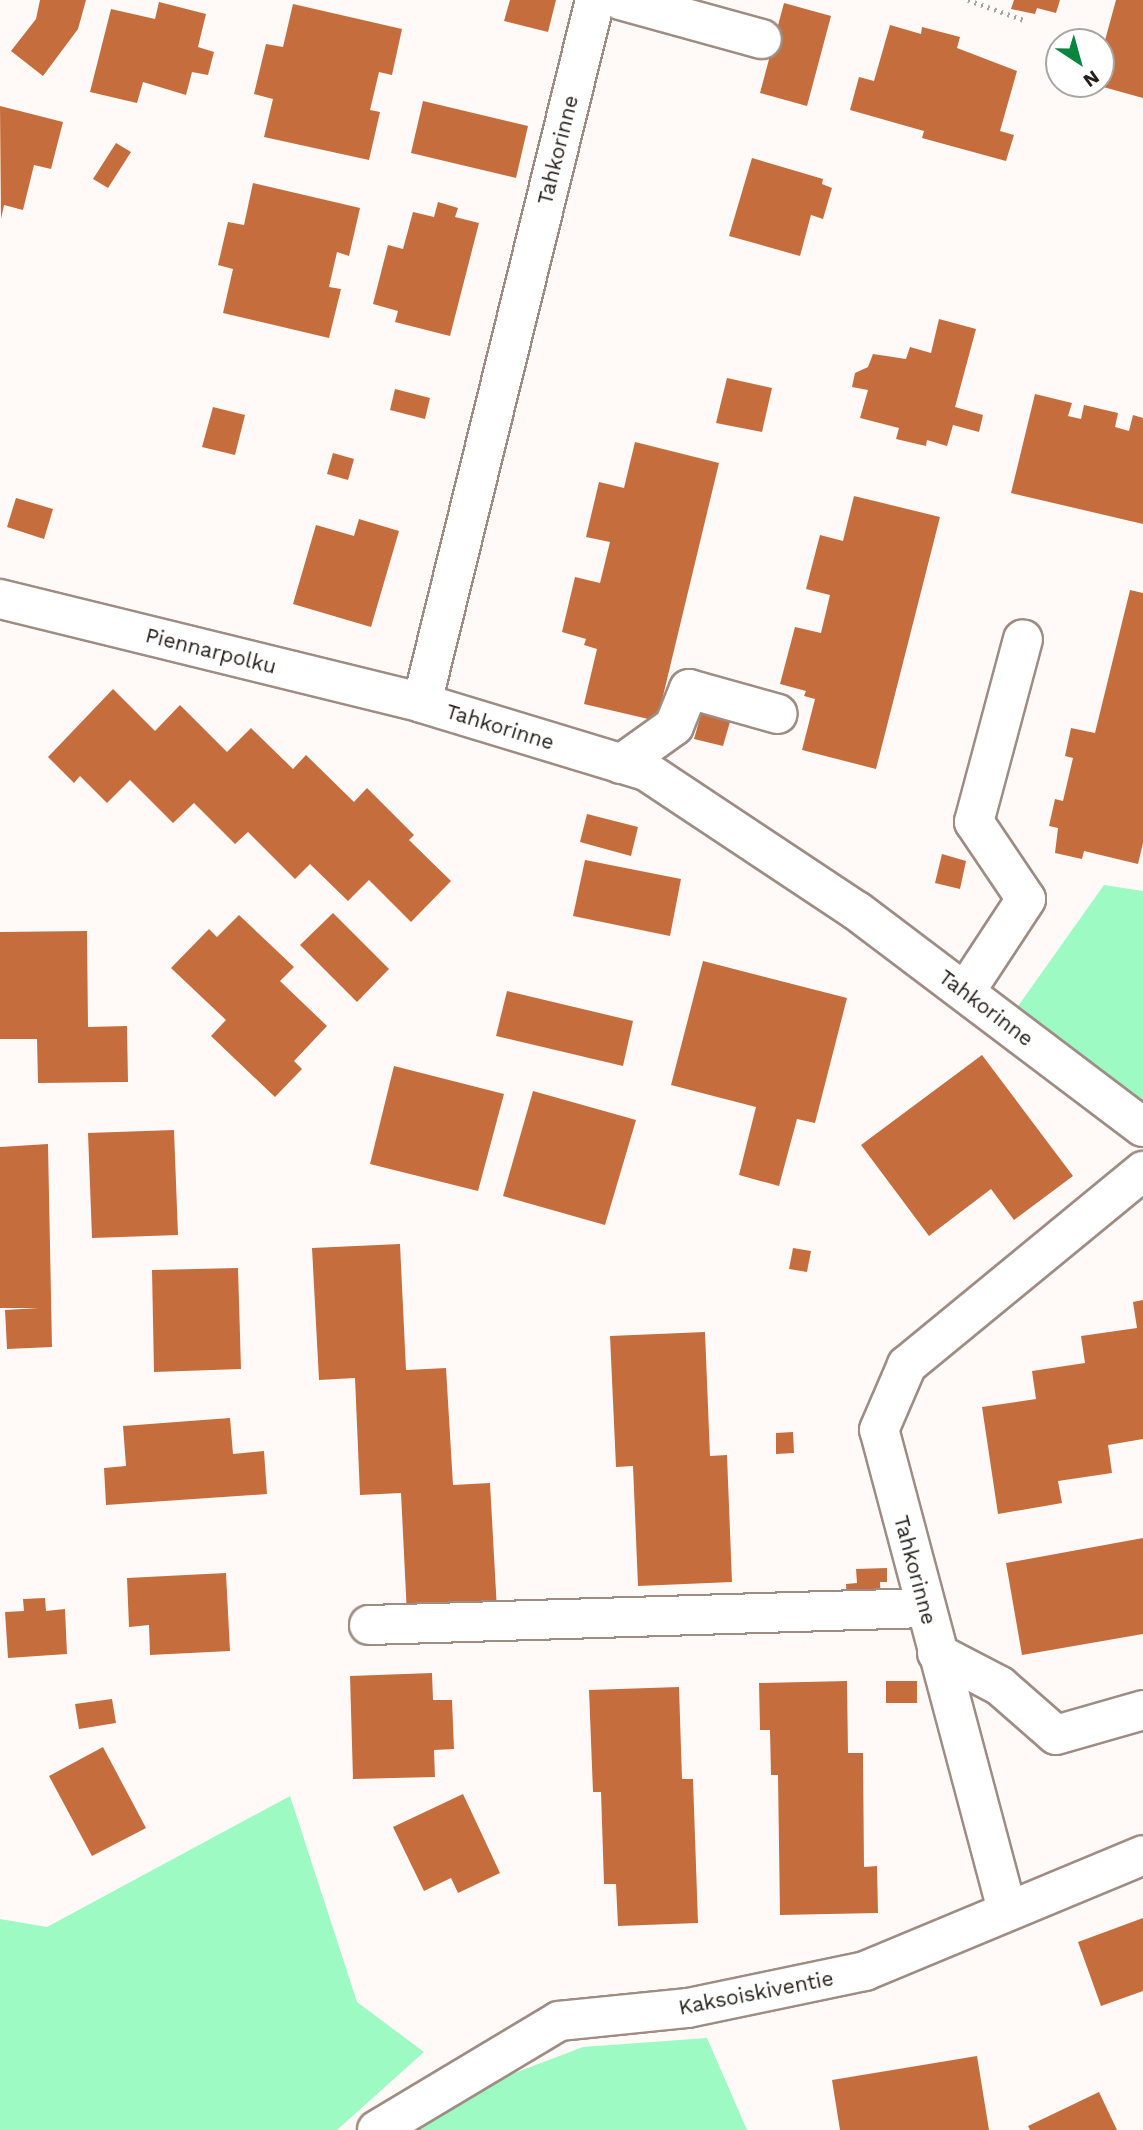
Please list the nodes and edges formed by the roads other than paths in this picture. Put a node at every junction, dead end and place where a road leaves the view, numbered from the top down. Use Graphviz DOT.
graph roads {
  1 [pos="596,0"];
  2 [pos="620,0"];
  3 [pos="762,39"];
  4 [pos="0,599"];
  5 [pos="1023,639"];
  6 [pos="422,703"];
  7 [pos="778,714"];
  8 [pos="621,764"];
  9 [pos="965,992"];
  10 [pos="1143,1127"];
  11 [pos="1143,1171"];
  12 [pos="925,1608"];
  13 [pos="369,1625"];
  14 [pos="937,1653"];
  15 [pos="1143,1710"];
  16 [pos="1143,1855"];
  17 [pos="1007,1910"];
  18 [pos="377,2130"];
  1 -- 6 [label="street, Tahkorinne"];
  2 -- 3 [label="street"];
  4 -- 6 [label="street, Piennarpolku"];
  5 -- 9 [label="street"];
  6 -- 8 [label="street, Tahkorinne"];
  7 -- 8 [label="street"];
  8 -- 9 [label="street, Tahkorinne"];
  9 -- 10 [label="street, Tahkorinne"];
  11 -- 12 [label="street, Tahkorinne"];
  12 -- 13 [label="street"];
  12 -- 14 [label="street, Tahkorinne"];
  14 -- 15 [label="street"];
  14 -- 17 [label="street, Tahkorinne"];
  16 -- 17 [label="street, Kaksoiskiventie"];
  17 -- 18 [label="street, Kaksoiskiventie"];
}
